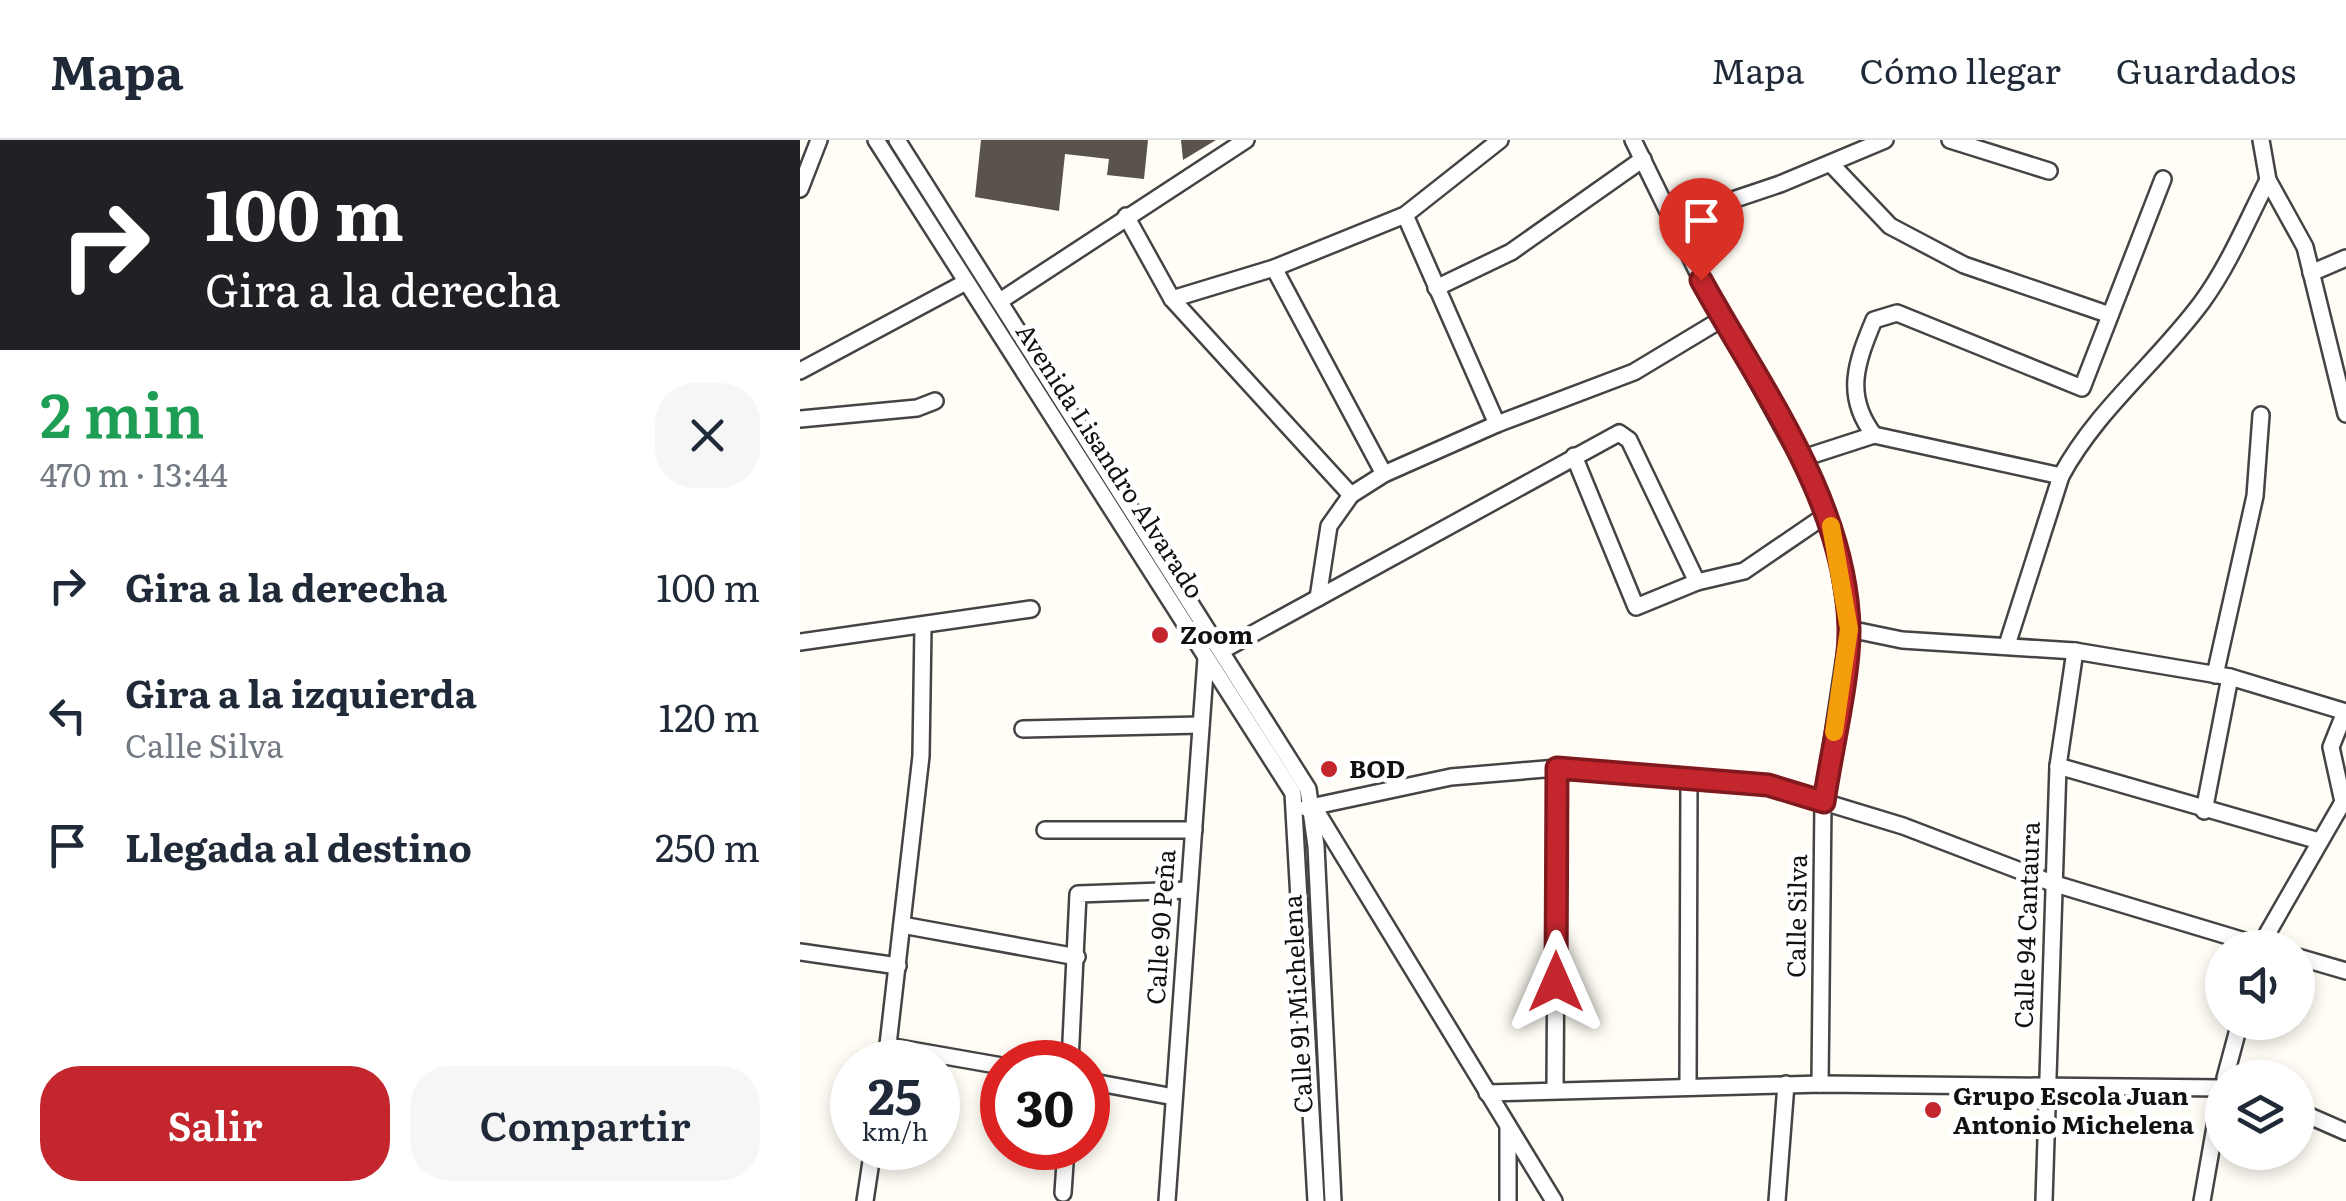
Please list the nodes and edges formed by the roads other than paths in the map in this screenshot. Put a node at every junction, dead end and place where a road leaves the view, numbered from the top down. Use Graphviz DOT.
graph roads {
  1 [pos="820,140"];
  2 [pos="876,140"];
  3 [pos="898,140"];
  4 [pos="1246,140"];
  5 [pos="1500,140"];
  6 [pos="1634,140"];
  7 [pos="1885,140"];
  8 [pos="1950,140"];
  9 [pos="2261,140"];
  10 [pos="1643,158"];
  11 [pos="1832,164"];
  12 [pos="2049,172"];
  13 [pos="2163,179"];
  14 [pos="2268,180"];
  15 [pos="800,189"];
  16 [pos="1405,215"];
  17 [pos="1126,216"];
  18 [pos="1673,220"];
  19 [pos="2346,258"];
  20 [pos="1274,268"];
  21 [pos="2312,274"];
  22 [pos="966,282"];
  23 [pos="1436,288"];
  24 [pos="1172,299"];
  25 [pos="1000,301"];
  26 [pos="2110,315"];
  27 [pos="1722,319"];
  28 [pos="800,372"];
  29 [pos="2082,388"];
  30 [pos="935,401"];
  31 [pos="2108,406"];
  32 [pos="2346,414"];
  33 [pos="2261,415"];
  34 [pos="800,419"];
  35 [pos="1497,424"];
  36 [pos="1874,435"];
  37 [pos="1574,456"];
  38 [pos="1800,459"];
  39 [pos="1384,474"];
  40 [pos="2061,476"];
  41 [pos="1351,495"];
  42 [pos="1826,516"];
  43 [pos="1698,582"];
  44 [pos="1318,598"];
  45 [pos="1032,609"];
  46 [pos="923,626"];
  47 [pos="1849,629"];
  48 [pos="800,642"];
  49 [pos="2007,645"];
  50 [pos="1222,650"];
  51 [pos="2075,651"];
  52 [pos="1206,658"];
  53 [pos="2222,676"];
  54 [pos="2345,712"];
  55 [pos="1201,725"];
  56 [pos="1023,729"];
  57 [pos="2058,766"];
  58 [pos="1557,768"];
  59 [pos="1689,780"];
  60 [pos="1824,802"];
  61 [pos="1305,808"];
  62 [pos="2204,811"];
  63 [pos="1045,830"];
  64 [pos="1194,830"];
  65 [pos="2319,841"];
  66 [pos="2052,883"];
  67 [pos="1189,890"];
  68 [pos="902,925"];
  69 [pos="2206,930"];
  70 [pos="2271,930"];
  71 [pos="800,952"];
  72 [pos="1077,957"];
  73 [pos="2315,962"];
  74 [pos="898,966"];
  75 [pos="2346,971"];
  76 [pos="889,1040"];
  77 [pos="1071,1040"];
  78 [pos="2048,1083"];
  79 [pos="1786,1084"];
  80 [pos="1820,1084"];
  81 [pos="1110,1085"];
  82 [pos="1688,1085"];
  83 [pos="1555,1088"];
  84 [pos="2205,1088"];
  85 [pos="1487,1092"];
  86 [pos="1174,1096"];
  87 [pos="2315,1118"];
  88 [pos="1508,1128"];
  89 [pos="2346,1132"];
  90 [pos="870,1170"];
  91 [pos="1065,1170"];
  92 [pos="2207,1170"];
  93 [pos="1063,1194"];
  94 [pos="865,1201"];
  95 [pos="1167,1201"];
  96 [pos="1316,1201"];
  97 [pos="1333,1201"];
  98 [pos="1508,1201"];
  99 [pos="1554,1201"];
  100 [pos="1777,1201"];
  101 [pos="2044,1201"];
  102 [pos="2202,1201"];
  1 -- 15 [label="street"];
  2 -- 22 [label="street, Avenida Lisandro Alvarado"];
  3 -- 25 [label="street, Avenida Lisandro Alvarado"];
  4 -- 17 [label="street"];
  5 -- 16 [label="street"];
  6 -- 10 [label="street, Calle Silva"];
  7 -- 11 [label="street"];
  8 -- 12 [label="street"];
  9 -- 14 [label="street"];
  10 -- 18 [label="street, Calle Silva"];
  10 -- 23 [label="street"];
  11 -- 18 [label="street"];
  11 -- 26 [label="street"];
  13 -- 26 [label="street"];
  14 -- 21 [label="street"];
  14 -- 31 [label="street"];
  16 -- 20 [label="street"];
  16 -- 23 [label="street"];
  17 -- 24 [label="street"];
  17 -- 25 [label="street"];
  18 -- 27 [label="street, Calle Silva"];
  19 -- 21 [label="street"];
  20 -- 24 [label="street"];
  20 -- 39 [label="street"];
  21 -- 32 [label="street"];
  22 -- 28 [label="street"];
  22 -- 52 [label="street, Avenida Lisandro Alvarado"];
  23 -- 35 [label="street"];
  24 -- 41 [label="street"];
  25 -- 50 [label="street, Avenida Lisandro Alvarado"];
  26 -- 29 [label="street"];
  27 -- 35 [label="street"];
  27 -- 38 [label="street, Calle Silva"];
  29 -- 31 [label="street"];
  29 -- 36 [label="street"];
  30 -- 34 [label="street"];
  31 -- 40 [label="street"];
  33 -- 53 [label="street"];
  35 -- 39 [label="street"];
  36 -- 38 [label="street"];
  36 -- 40 [label="street"];
  37 -- 43 [label="street"];
  37 -- 43 [label="street"];
  37 -- 44 [label="street"];
  38 -- 42 [label="street, Calle Silva"];
  39 -- 41 [label="street"];
  40 -- 49 [label="street"];
  41 -- 44 [label="street"];
  42 -- 43 [label="street"];
  42 -- 47 [label="street, Calle Silva"];
  44 -- 50 [label="street"];
  45 -- 46 [label="street"];
  46 -- 48 [label="street"];
  46 -- 68 [label="street"];
  47 -- 49 [label="street"];
  47 -- 60 [label="street, Calle Silva"];
  49 -- 51 [label="street"];
  50 -- 61 [label="street, Avenida Lisandro Alvarado"];
  51 -- 53 [label="street"];
  51 -- 57 [label="street, Calle 94 Cantaura"];
  52 -- 55 [label="street, Calle 90 Peña"];
  52 -- 61 [label="street, Avenida Lisandro Alvarado"];
  53 -- 54 [label="street"];
  53 -- 62 [label="street"];
  54 -- 65 [label="street"];
  55 -- 56 [label="street"];
  55 -- 64 [label="street, Calle 90 Peña"];
  57 -- 62 [label="street"];
  57 -- 66 [label="street, Calle 94 Cantaura"];
  58 -- 59 [label="street"];
  58 -- 61 [label="street"];
  58 -- 83 [label="street"];
  59 -- 60 [label="street"];
  59 -- 82 [label="street"];
  60 -- 66 [label="street"];
  60 -- 80 [label="street, Calle Silva"];
  61 -- 85 [label="street"];
  61 -- 96 [label="street, Calle 91 Michelena"];
  61 -- 97 [label="street, Calle 91 Michelena"];
  62 -- 65 [label="street"];
  63 -- 64 [label="street"];
  64 -- 67 [label="street, Calle 90 Peña"];
  65 -- 70 [label="street"];
  66 -- 69 [label="street"];
  66 -- 78 [label="street, Calle 94 Cantaura"];
  67 -- 72 [label="street"];
  67 -- 86 [label="street, Calle 90 Peña"];
  68 -- 72 [label="street"];
  68 -- 74 [label="street"];
  71 -- 74 [label="street"];
  72 -- 77 [label="street"];
  73 -- 75 [label="street"];
  74 -- 76 [label="street"];
  78 -- 80 [label="street"];
  78 -- 84 [label="street"];
  78 -- 101 [label="street, Calle 94 Cantaura"];
  79 -- 80 [label="street"];
  79 -- 82 [label="street"];
  79 -- 100 [label="street"];
  81 -- 86 [label="street"];
  82 -- 83 [label="street"];
  83 -- 85 [label="street"];
  85 -- 88 [label="street"];
  86 -- 95 [label="street, Calle 90 Peña"];
  87 -- 89 [label="street"];
  88 -- 98 [label="street"];
  88 -- 99 [label="street"];
  90 -- 94 [label="street"];
  91 -- 93 [label="street"];
  92 -- 102 [label="street"];
}
